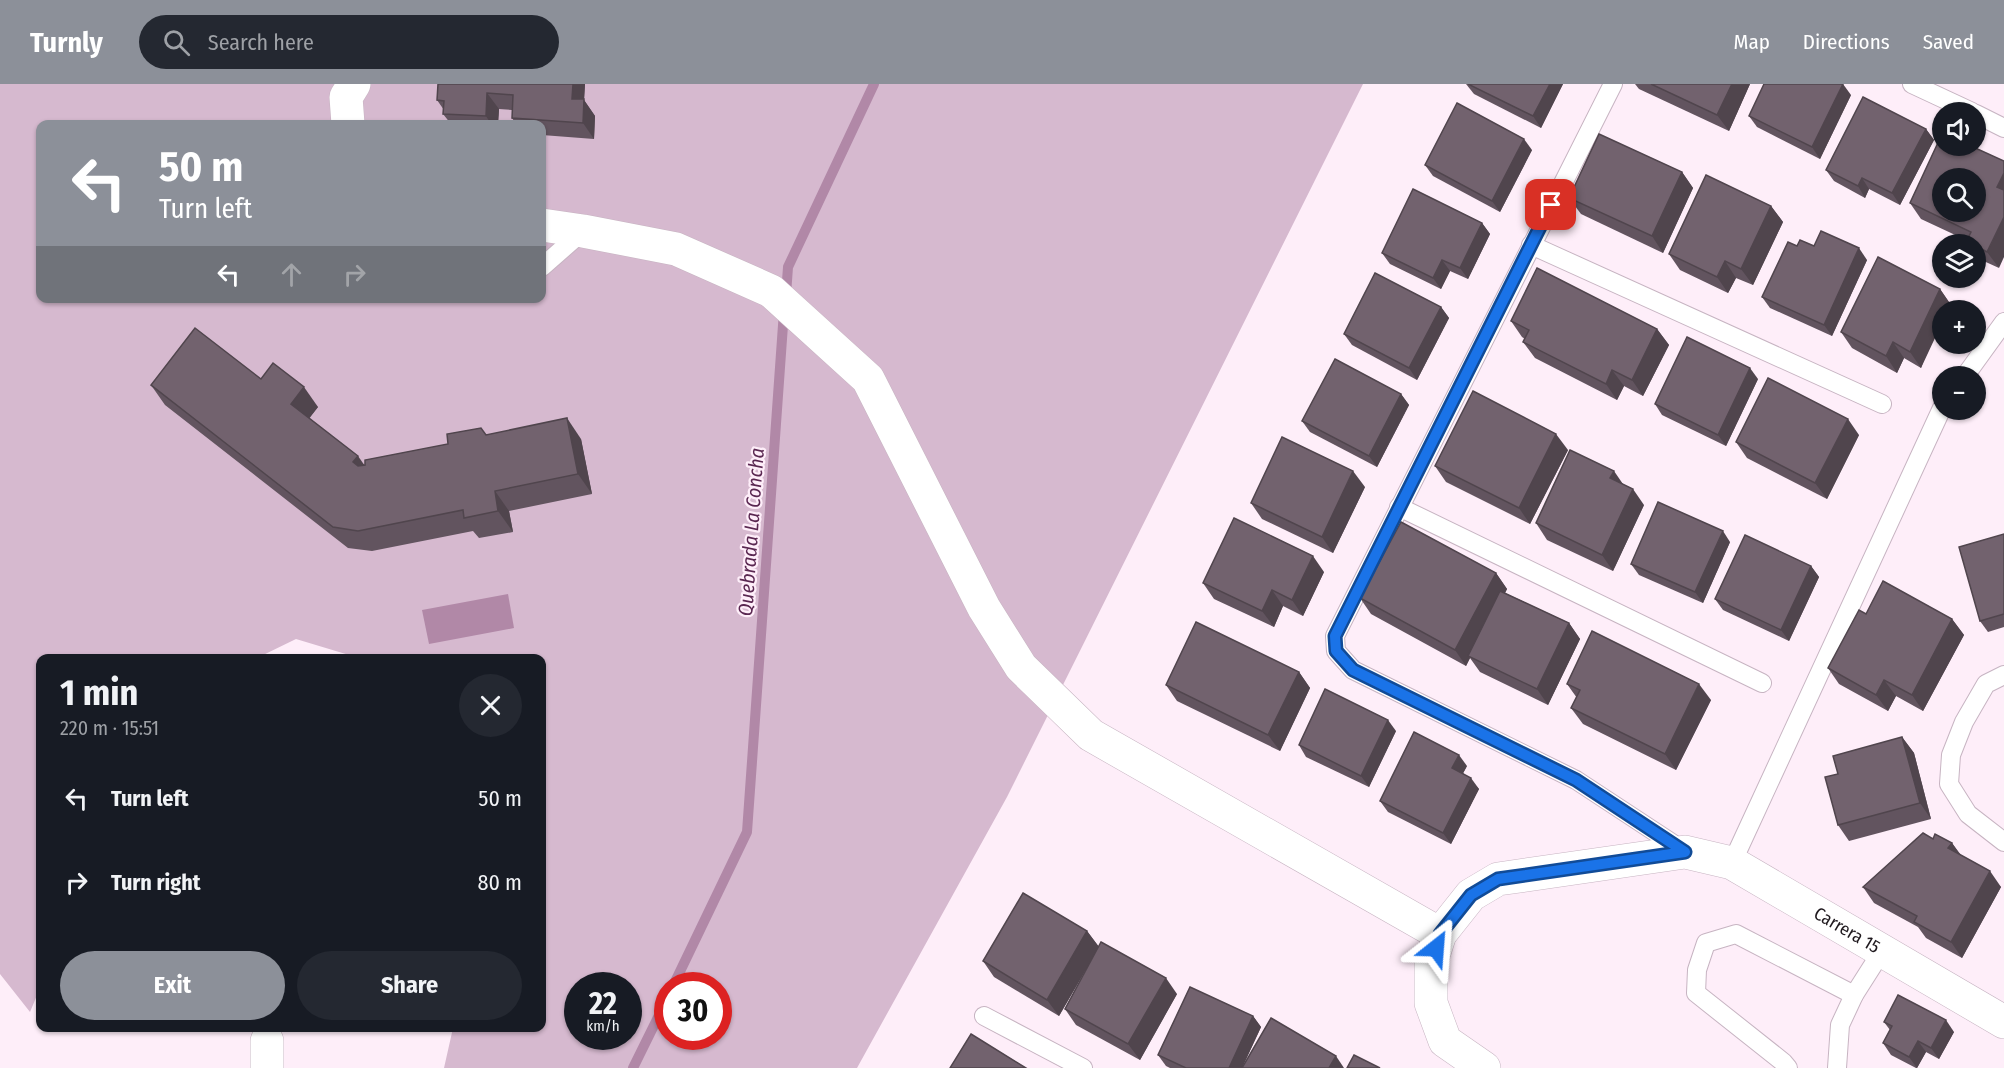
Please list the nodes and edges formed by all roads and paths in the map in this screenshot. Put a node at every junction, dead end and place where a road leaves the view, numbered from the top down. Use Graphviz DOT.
graph roads {
  1 [pos="354,84"];
  2 [pos="1613,84"];
  3 [pos="1912,84"];
  4 [pos="1950,102"];
  5 [pos="1986,119"];
  6 [pos="348,120"];
  7 [pos="2004,128"];
  8 [pos="546,226"];
  9 [pos="583,231"];
  10 [pos="1531,245"];
  11 [pos="546,263"];
  12 [pos="2004,322"];
  13 [pos="1972,366"];
  14 [pos="1882,404"];
  15 [pos="1936,420"];
  16 [pos="1399,507"];
  17 [pos="2004,675"];
  18 [pos="1762,683"];
  19 [pos="2004,842"];
  20 [pos="1685,852"];
  21 [pos="1732,863"];
  22 [pos="1440,934"];
  23 [pos="1882,951"];
  24 [pos="1854,995"];
  25 [pos="984,1016"];
  26 [pos="2004,1022"];
  27 [pos="1083,1068"];
  28 [pos="1484,1068"];
  29 [pos="1788,1068"];
  30 [pos="1837,1068"];
  1 -- 6 [label="street"];
  2 -- 10 [label="lane"];
  3 -- 4 [label="lane"];
  5 -- 7 [label="lane"];
  8 -- 9 [label="street"];
  9 -- 11 [label="lane"];
  9 -- 22 [label="street"];
  10 -- 14 [label="lane"];
  10 -- 16 [label="lane"];
  12 -- 13 [label="lane"];
  15 -- 21 [label="lane"];
  16 -- 18 [label="lane"];
  16 -- 20 [label="lane"];
  17 -- 19 [label="lane"];
  20 -- 21 [label="street, Carrera 15"];
  20 -- 22 [label="street"];
  21 -- 23 [label="street, Carrera 15"];
  22 -- 28 [label="street"];
  23 -- 24 [label="lane"];
  23 -- 26 [label="street, Carrera 15"];
  24 -- 29 [label="lane"];
  24 -- 30 [label="lane"];
  25 -- 27 [label="lane"];
}
